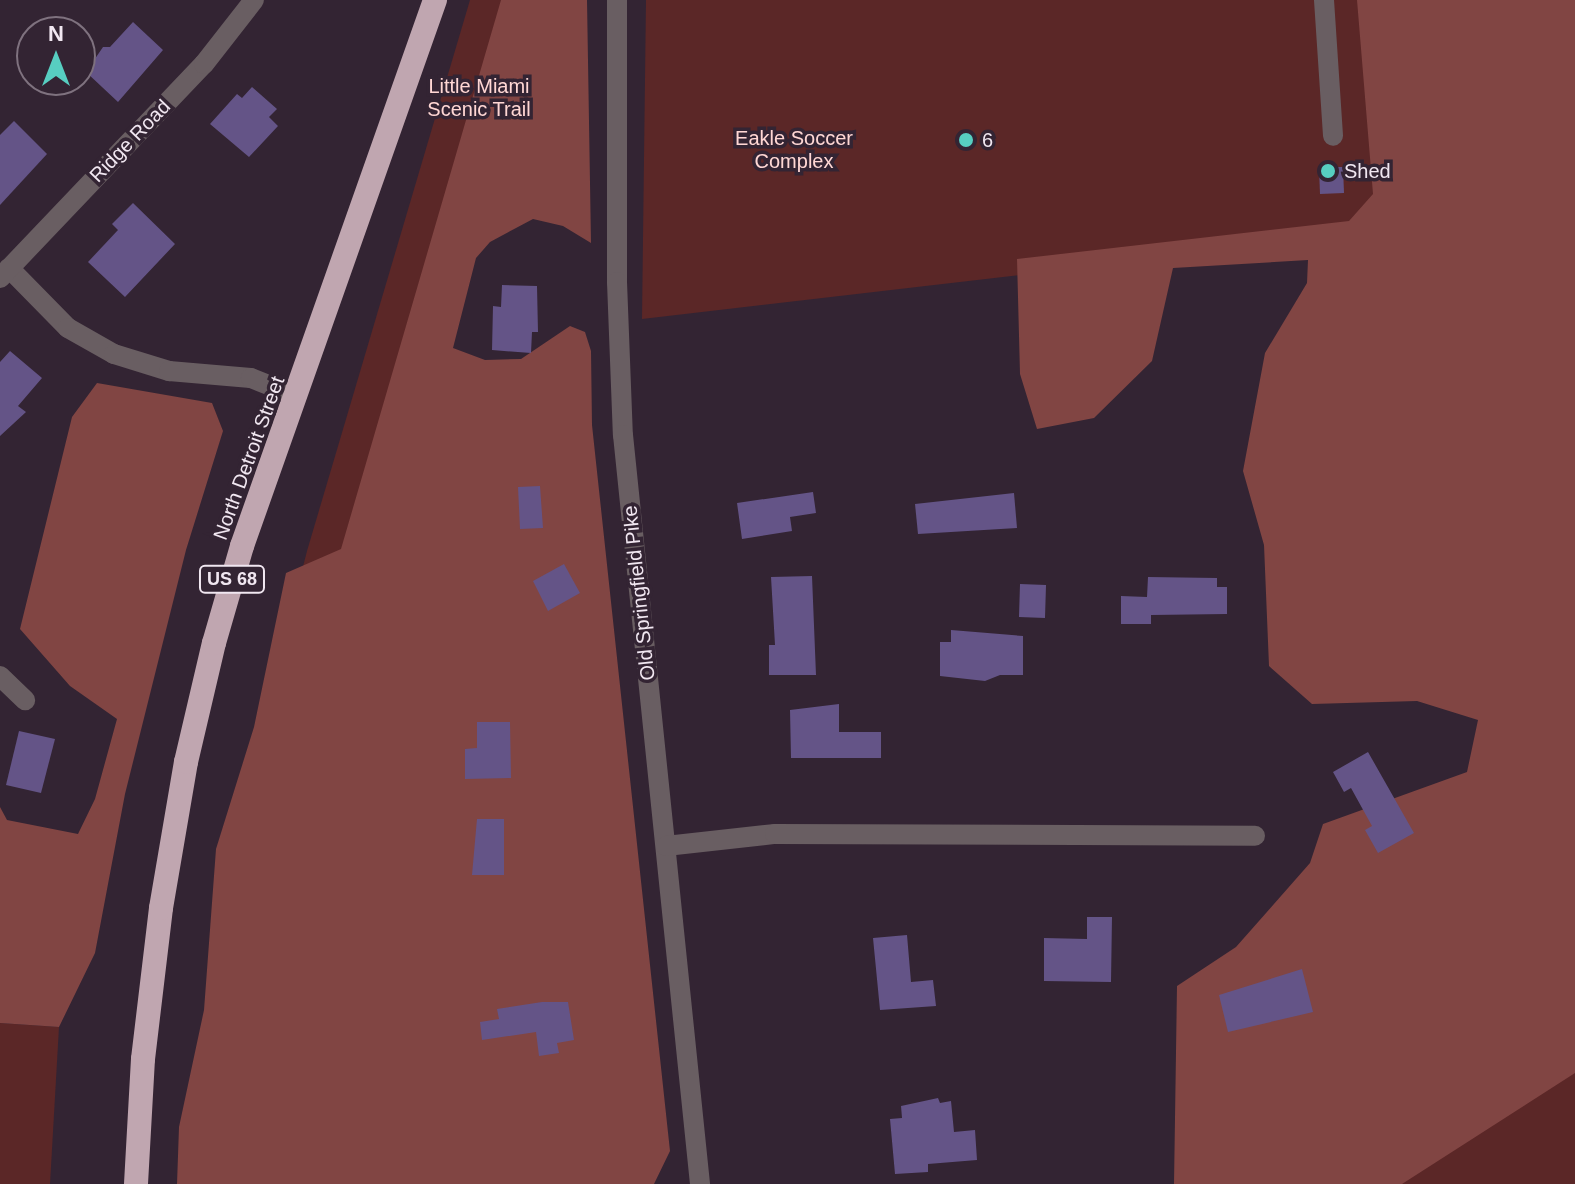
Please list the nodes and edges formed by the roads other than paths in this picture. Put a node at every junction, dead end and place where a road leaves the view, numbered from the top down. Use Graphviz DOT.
graph roads {
  1 [pos="254,0"];
  2 [pos="435,0"];
  3 [pos="617,0"];
  4 [pos="1324,0"];
  5 [pos="1333,136"];
  6 [pos="4,273"];
  7 [pos="296,396"];
  8 [pos="0,676"];
  9 [pos="25,700"];
  10 [pos="1255,836"];
  11 [pos="666,846"];
  12 [pos="136,1184"];
  13 [pos="700,1184"];
  1 -- 6 [label="street, Ridge Road"];
  2 -- 7 [label="highway, North Detroit Street / US 68"];
  3 -- 11 [label="street, Old Springfield Pike"];
  4 -- 5 [label="street"];
  6 -- 7 [label="street"];
  7 -- 12 [label="highway, North Detroit Street / US 68"];
  8 -- 9 [label="street"];
  10 -- 11 [label="street"];
  11 -- 13 [label="street, Old Springfield Pike"];
}
